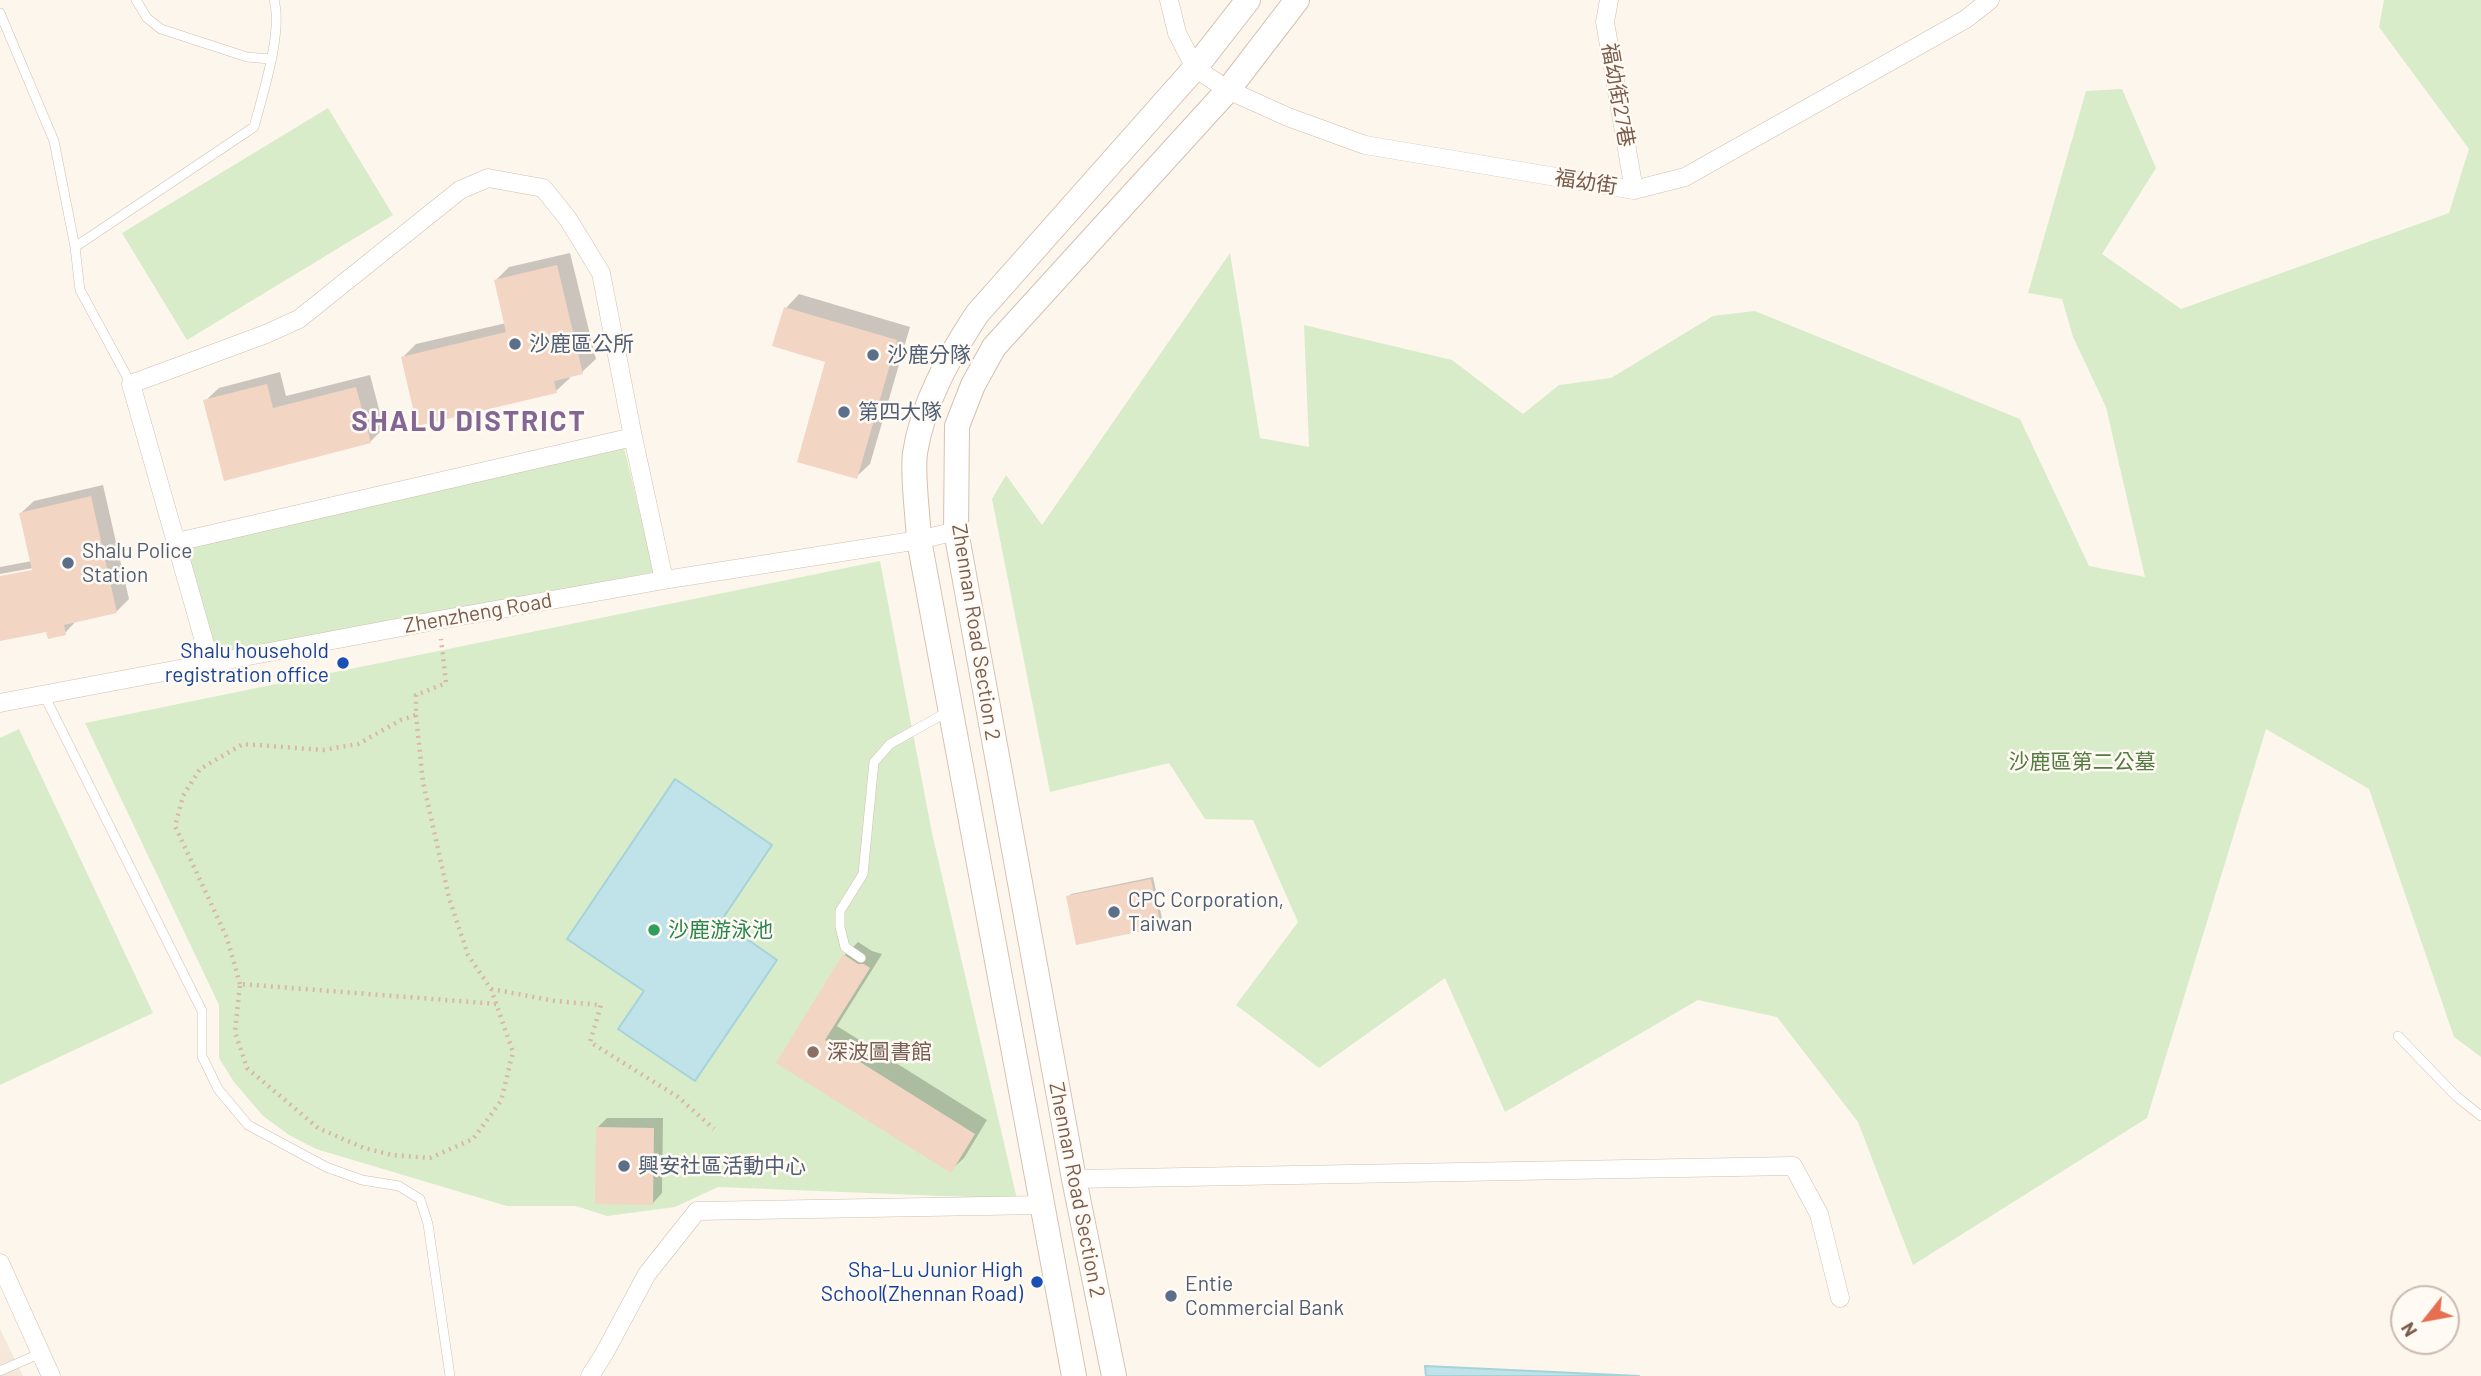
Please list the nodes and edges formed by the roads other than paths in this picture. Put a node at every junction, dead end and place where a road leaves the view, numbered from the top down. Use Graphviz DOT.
graph roads {
  1 [pos="136,0"];
  2 [pos="274,0"];
  3 [pos="1169,0"];
  4 [pos="1248,0"];
  5 [pos="1297,0"];
  6 [pos="1608,0"];
  7 [pos="1990,0"];
  8 [pos="0,13"];
  9 [pos="271,59"];
  10 [pos="1195,68"];
  11 [pos="1228,90"];
  12 [pos="1634,190"];
  13 [pos="75,247"];
  14 [pos="131,384"];
  15 [pos="633,437"];
  16 [pos="957,531"];
  17 [pos="919,540"];
  18 [pos="177,542"];
  19 [pos="664,580"];
  20 [pos="210,662"];
  21 [pos="44,695"];
  22 [pos="0,703"];
  23 [pos="951,710"];
  24 [pos="861,958"];
  25 [pos="2398,1037"];
  26 [pos="2481,1116"];
  27 [pos="1074,1179"];
  28 [pos="1042,1205"];
  29 [pos="0,1263"];
  30 [pos="1840,1298"];
  31 [pos="41,1353"];
  32 [pos="0,1371"];
  33 [pos="51,1376"];
  34 [pos="450,1376"];
  35 [pos="590,1376"];
  36 [pos="1074,1376"];
  37 [pos="1114,1376"];
  1 -- 9 [label="lane"];
  2 -- 9 [label="lane"];
  3 -- 10 [label="street"];
  4 -- 10 [label="street, Zhennan Road Section 2"];
  5 -- 11 [label="street, Zhennan Road Section 2"];
  6 -- 12 [label="street, 福幼街27巷"];
  7 -- 12 [label="street, 福幼街"];
  8 -- 13 [label="lane"];
  9 -- 13 [label="lane"];
  10 -- 11 [label="street, 福幼街"];
  10 -- 17 [label="street, Zhennan Road Section 2"];
  11 -- 12 [label="street, 福幼街"];
  11 -- 16 [label="street, Zhennan Road Section 2"];
  13 -- 14 [label="lane"];
  14 -- 15 [label="street"];
  14 -- 18 [label="street"];
  15 -- 18 [label="street"];
  15 -- 19 [label="street"];
  16 -- 17 [label="street, Zhenzheng Road"];
  16 -- 27 [label="street, Zhennan Road Section 2"];
  17 -- 19 [label="street, Zhenzheng Road"];
  17 -- 23 [label="street, Zhennan Road Section 2"];
  18 -- 20 [label="street"];
  19 -- 20 [label="street, Zhenzheng Road"];
  20 -- 21 [label="street, Zhenzheng Road"];
  21 -- 22 [label="street, Zhenzheng Road"];
  21 -- 34 [label="lane"];
  23 -- 24 [label="lane"];
  23 -- 28 [label="street, Zhennan Road Section 2"];
  25 -- 26 [label="lane"];
  27 -- 30 [label="street"];
  27 -- 37 [label="street, Zhennan Road Section 2"];
  28 -- 35 [label="street"];
  28 -- 36 [label="street, Zhennan Road Section 2"];
  29 -- 31 [label="street"];
  31 -- 32 [label="lane"];
  31 -- 33 [label="street"];
}
